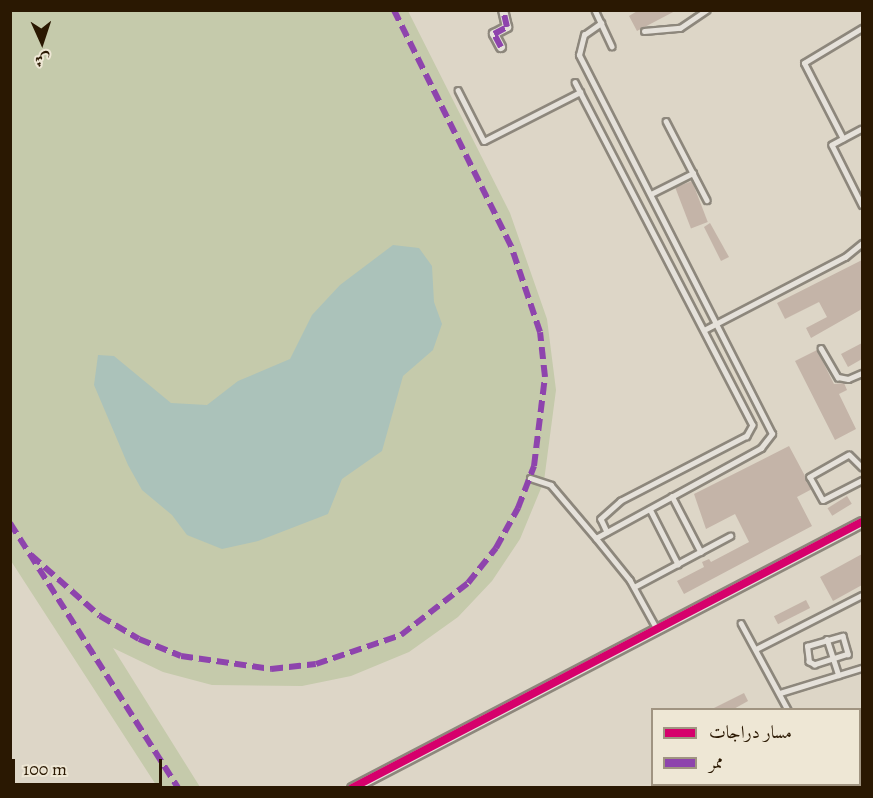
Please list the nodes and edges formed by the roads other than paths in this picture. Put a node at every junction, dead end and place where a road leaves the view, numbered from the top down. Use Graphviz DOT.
graph roads {
  1 [pos="503,10"];
  2 [pos="594,10"];
  3 [pos="706,10"];
  4 [pos="601,24"];
  5 [pos="862,28"];
  6 [pos="644,31"];
  7 [pos="612,46"];
  8 [pos="501,47"];
  9 [pos="575,81"];
  10 [pos="458,90"];
  11 [pos="580,92"];
  12 [pos="666,121"];
  13 [pos="862,129"];
  14 [pos="843,139"];
  15 [pos="693,173"];
  16 [pos="862,188"];
  17 [pos="856,191"];
  18 [pos="651,194"];
  19 [pos="707,200"];
  20 [pos="862,205"];
  21 [pos="862,243"];
  22 [pos="718,323"];
  23 [pos="704,330"];
  24 [pos="821,348"];
  25 [pos="862,373"];
  26 [pos="862,468"];
  27 [pos="530,478"];
  28 [pos="862,480"];
  29 [pos="672,496"];
  30 [pos="650,508"];
  31 [pos="862,522"];
  32 [pos="607,532"];
  33 [pos="730,536"];
  34 [pos="596,538"];
  35 [pos="700,552"];
  36 [pos="678,564"];
  37 [pos="634,587"];
  38 [pos="862,595"];
  39 [pos="741,623"];
  40 [pos="657,628"];
  41 [pos="827,639"];
  42 [pos="756,649"];
  43 [pos="834,659"];
  44 [pos="862,668"];
  45 [pos="839,675"];
  46 [pos="780,693"];
  47 [pos="787,708"];
  48 [pos="352,788"];
  1 -- 8 [label="street"];
  2 -- 4 [label="lane"];
  3 -- 6 [label="lane"];
  4 -- 7 [label="lane"];
  4 -- 18 [label="lane"];
  5 -- 14 [label="lane"];
  9 -- 11 [label="lane"];
  10 -- 11 [label="lane"];
  11 -- 23 [label="lane"];
  12 -- 15 [label="lane"];
  13 -- 14 [label="lane"];
  14 -- 17 [label="lane"];
  15 -- 18 [label="lane"];
  15 -- 19 [label="lane"];
  16 -- 17 [label="lane"];
  17 -- 20 [label="lane"];
  18 -- 22 [label="lane"];
  21 -- 22 [label="lane"];
  22 -- 23 [label="lane"];
  22 -- 29 [label="lane"];
  23 -- 32 [label="lane"];
  24 -- 25 [label="lane"];
  26 -- 28 [label="lane"];
  27 -- 34 [label="lane"];
  29 -- 30 [label="lane"];
  29 -- 35 [label="lane"];
  30 -- 32 [label="lane"];
  30 -- 36 [label="lane"];
  31 -- 40 [label="street"];
  32 -- 34 [label="lane"];
  33 -- 35 [label="lane"];
  34 -- 37 [label="lane"];
  35 -- 36 [label="lane"];
  36 -- 37 [label="lane"];
  37 -- 40 [label="lane"];
  38 -- 42 [label="lane"];
  39 -- 42 [label="lane"];
  40 -- 48 [label="street"];
  41 -- 43 [label="lane"];
  41 -- 43 [label="lane"];
  41 -- 43 [label="lane"];
  42 -- 46 [label="lane"];
  43 -- 45 [label="lane"];
  44 -- 45 [label="lane"];
  45 -- 46 [label="lane"];
  46 -- 47 [label="lane"];
}
